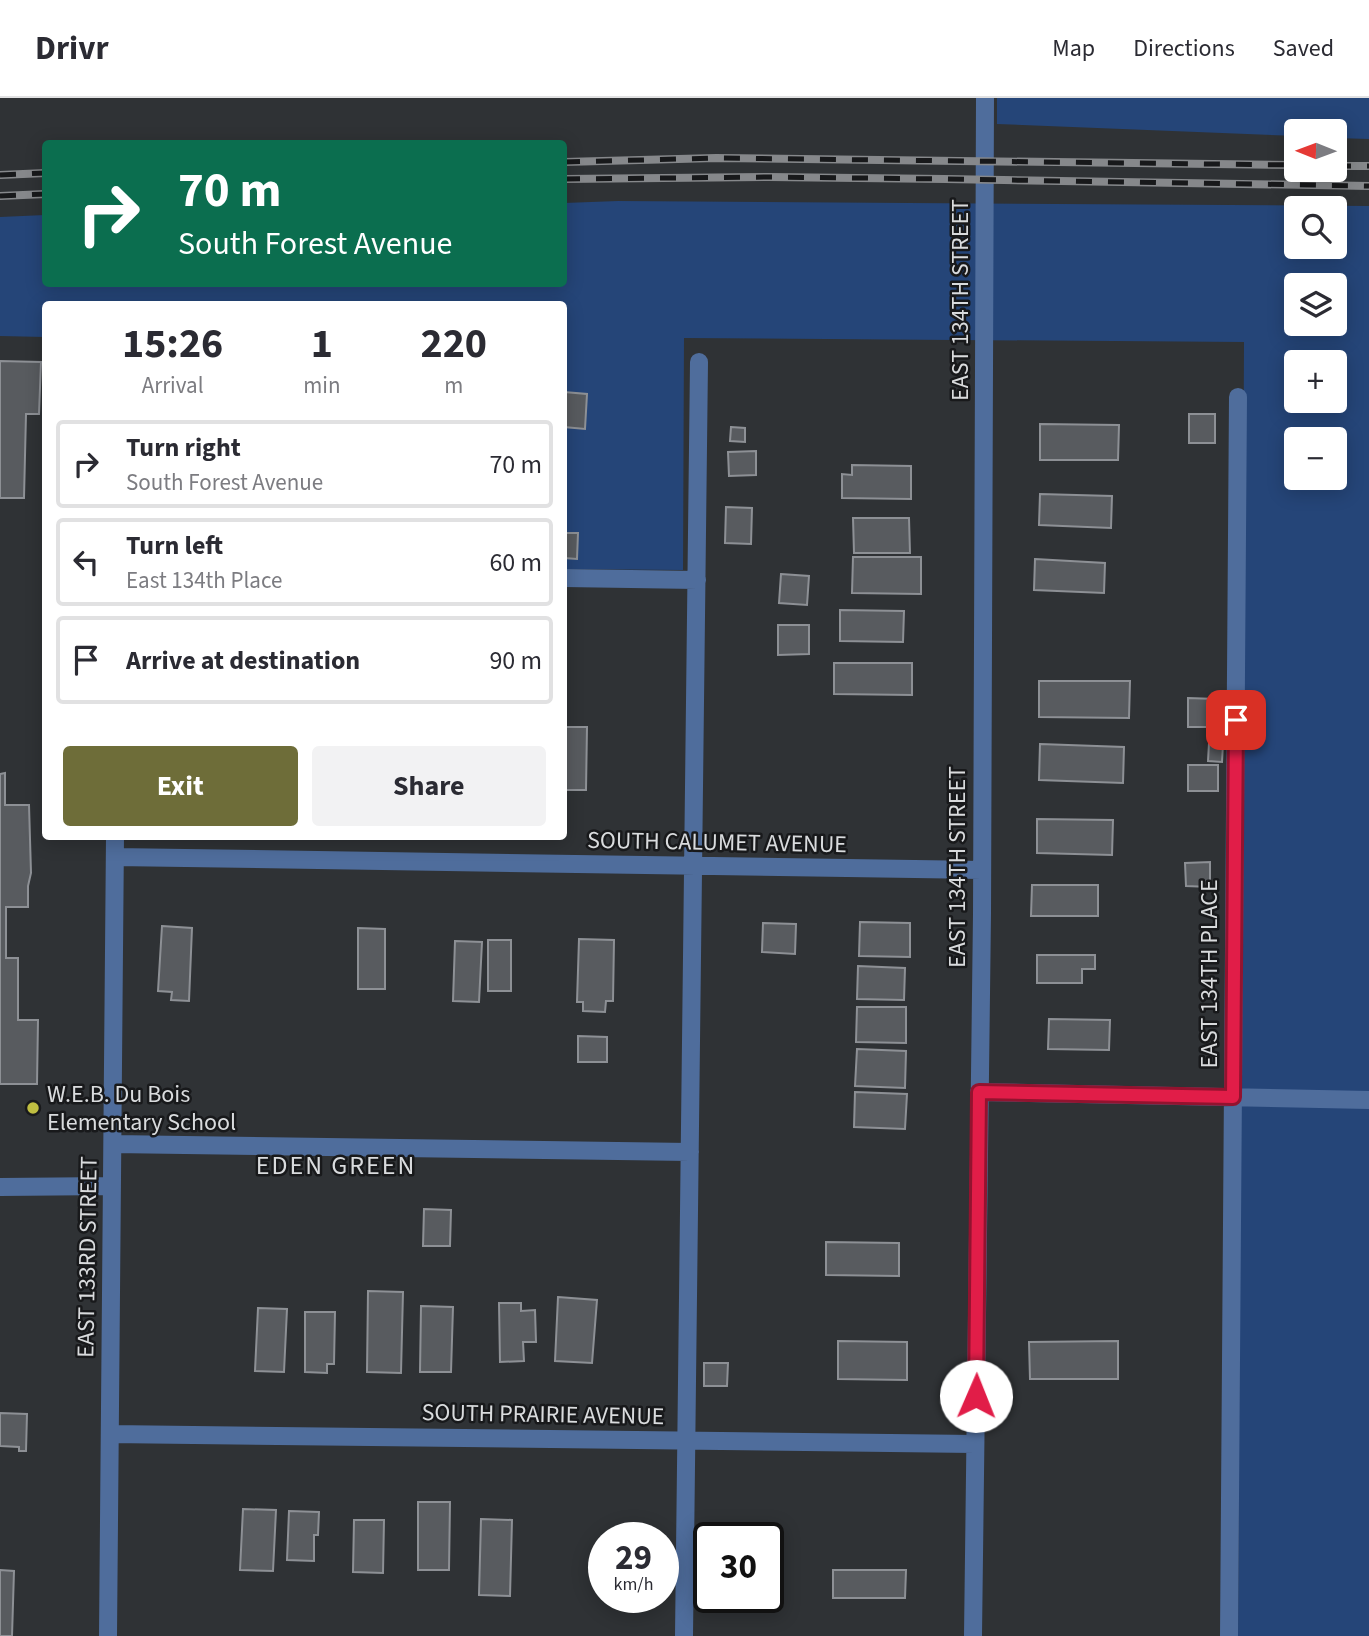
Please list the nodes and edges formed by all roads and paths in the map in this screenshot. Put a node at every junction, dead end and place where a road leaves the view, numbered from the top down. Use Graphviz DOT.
graph roads {
  1 [pos="985,98"];
  2 [pos="699,362"];
  3 [pos="1238,397"];
  4 [pos="567,578"];
  5 [pos="697,580"];
  6 [pos="115,840"];
  7 [pos="115,857"];
  8 [pos="693,866"];
  9 [pos="982,870"];
  10 [pos="979,1092"];
  11 [pos="1233,1097"];
  12 [pos="1369,1100"];
  13 [pos="113,1144"];
  14 [pos="690,1152"];
  15 [pos="112,1186"];
  16 [pos="0,1187"];
  17 [pos="110,1434"];
  18 [pos="686,1441"];
  19 [pos="975,1444"];
  20 [pos="108,1636"];
  21 [pos="684,1636"];
  22 [pos="973,1636"];
  23 [pos="1229,1636"];
  1 -- 9 [label="street, EAST 134TH STREET"];
  2 -- 5 [label="street"];
  3 -- 11 [label="street, EAST 134TH PLACE"];
  4 -- 5 [label="street"];
  5 -- 8 [label="street"];
  6 -- 7 [label="street, EAST 133RD STREET"];
  7 -- 8 [label="street, SOUTH CALUMET AVENUE"];
  7 -- 13 [label="street, EAST 133RD STREET"];
  8 -- 9 [label="street, SOUTH CALUMET AVENUE"];
  8 -- 14 [label="street"];
  9 -- 10 [label="street, EAST 134TH STREET"];
  10 -- 11 [label="street"];
  10 -- 19 [label="street, EAST 134TH STREET"];
  11 -- 12 [label="street"];
  11 -- 23 [label="street, EAST 134TH PLACE"];
  13 -- 14 [label="street"];
  13 -- 15 [label="street, EAST 133RD STREET"];
  14 -- 18 [label="street"];
  15 -- 16 [label="street"];
  15 -- 17 [label="street, EAST 133RD STREET"];
  17 -- 18 [label="street, SOUTH PRAIRIE AVENUE"];
  17 -- 20 [label="street, EAST 133RD STREET"];
  18 -- 19 [label="street, SOUTH PRAIRIE AVENUE"];
  18 -- 21 [label="street"];
  19 -- 22 [label="street, EAST 134TH STREET"];
}
